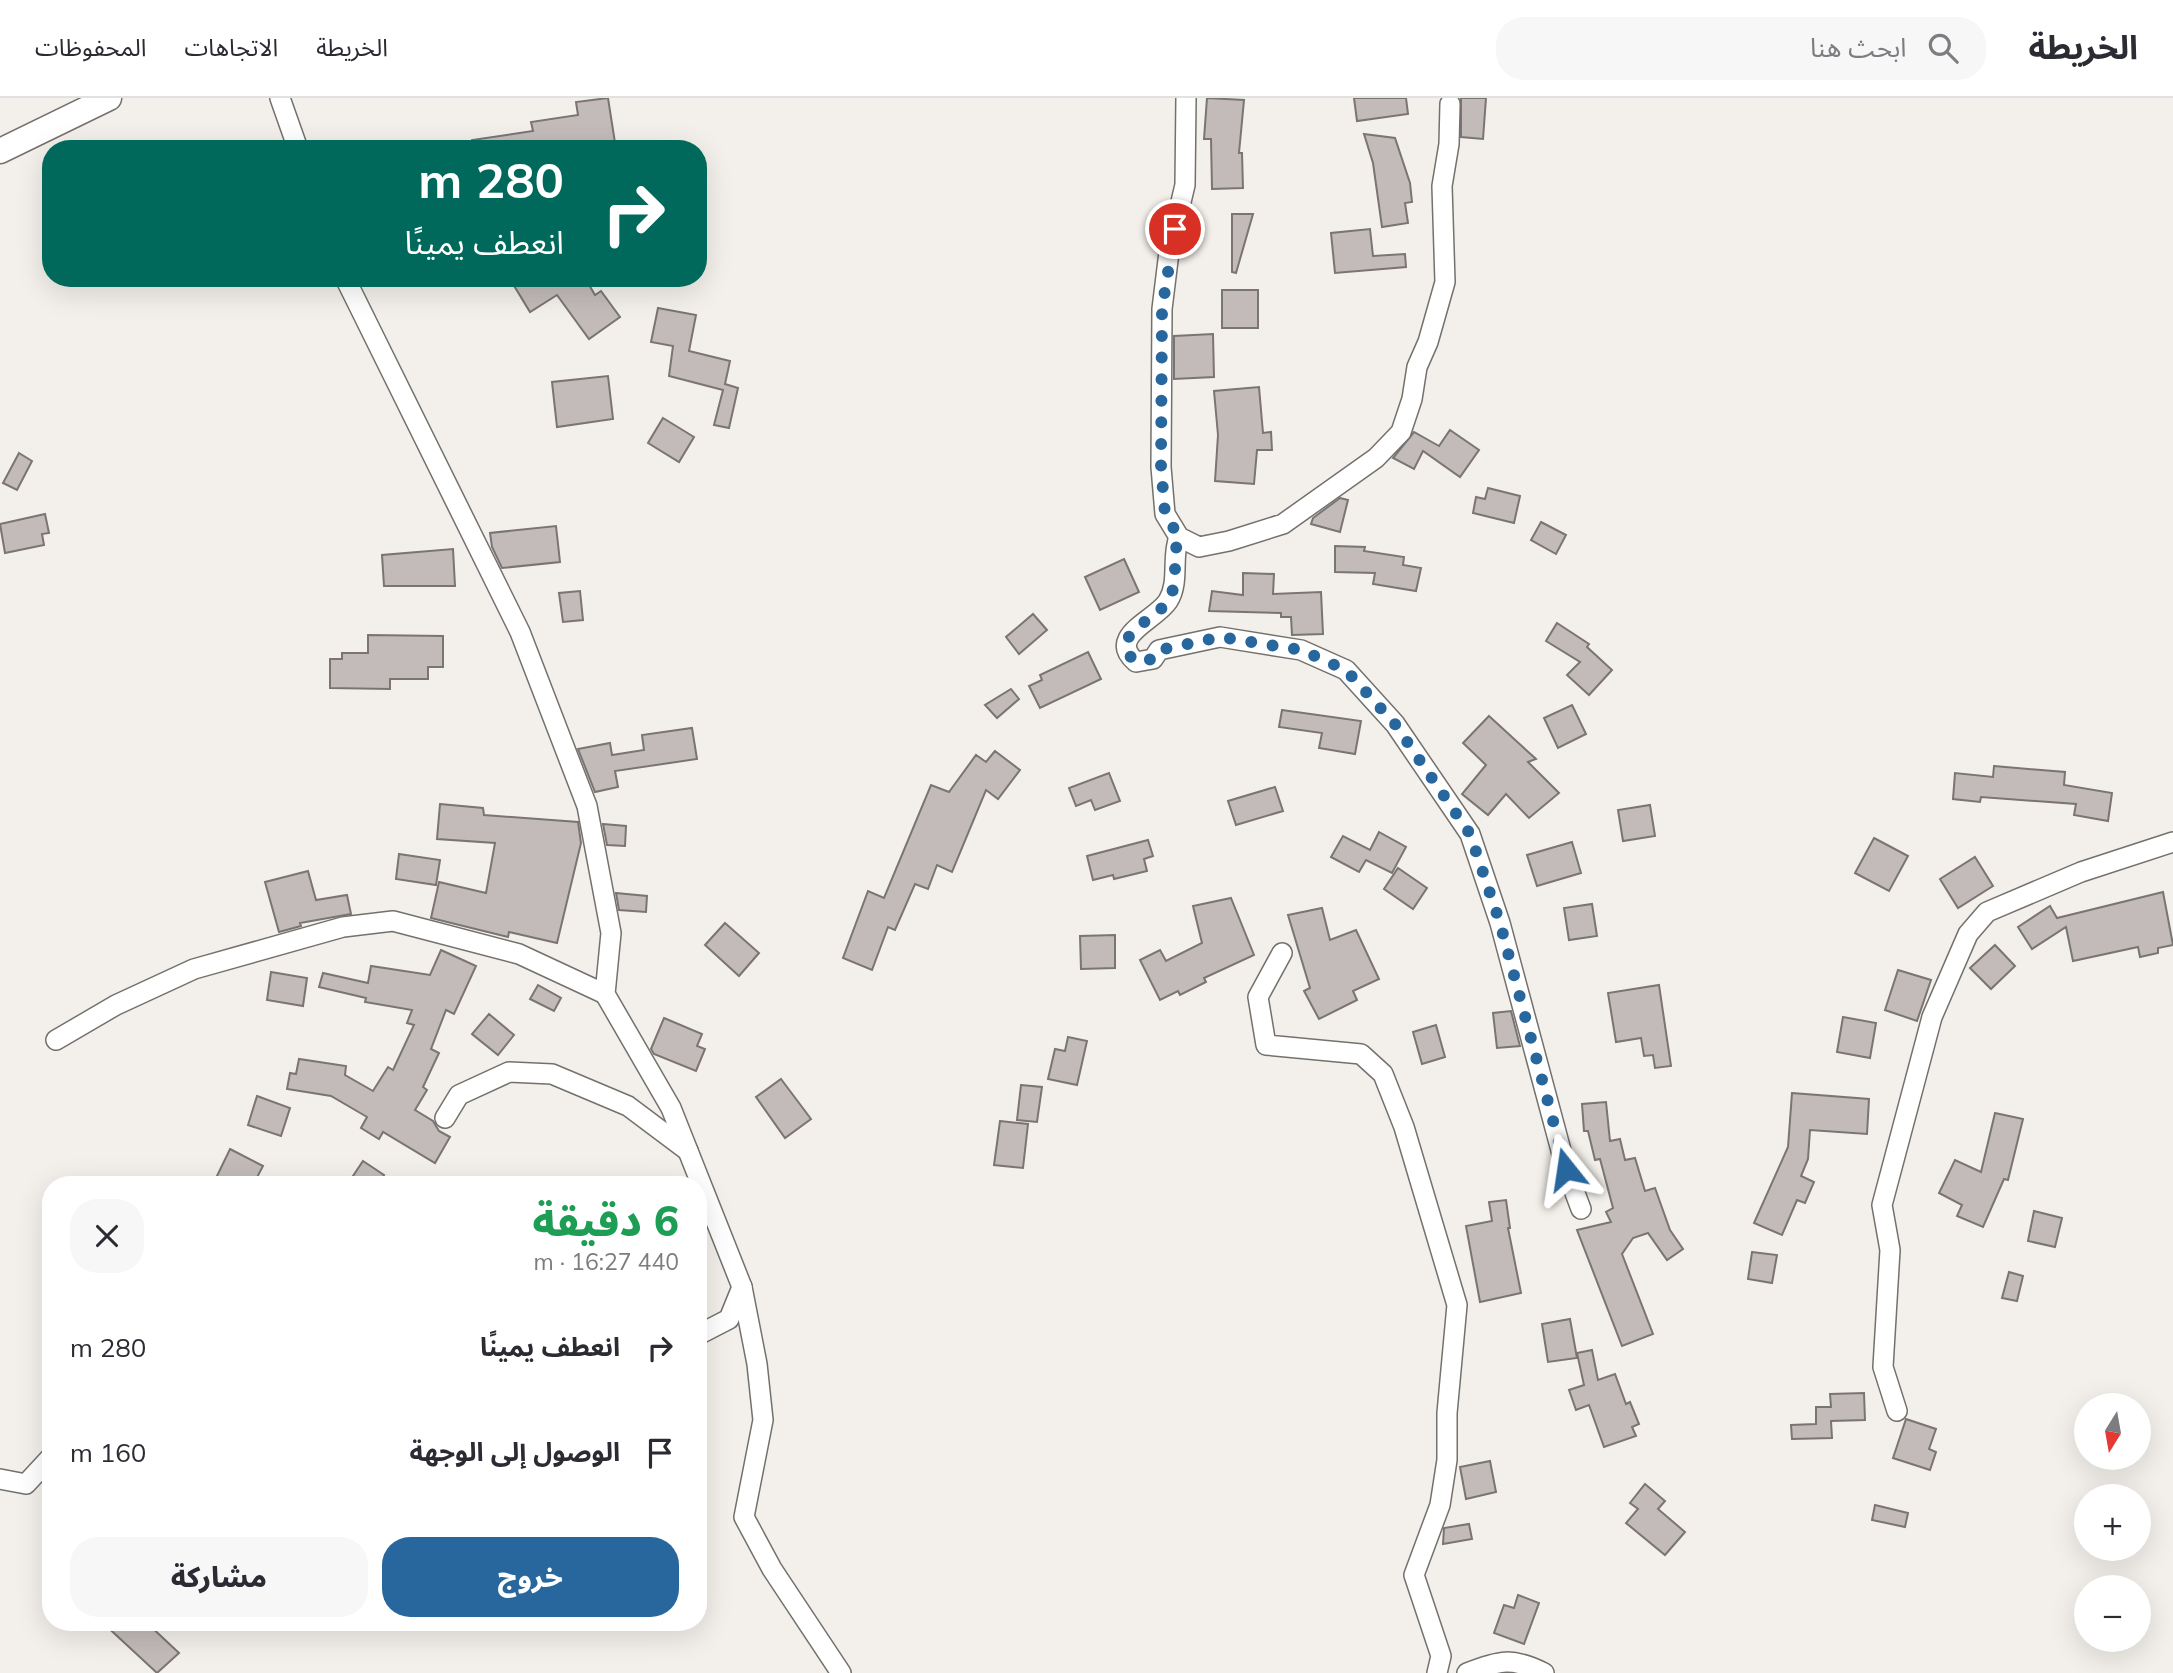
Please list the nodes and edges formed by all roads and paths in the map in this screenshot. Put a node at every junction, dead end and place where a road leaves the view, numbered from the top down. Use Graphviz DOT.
graph roads {
  1 [pos="109,98"];
  2 [pos="281,98"];
  3 [pos="1186,98"];
  4 [pos="1450,104"];
  5 [pos="295,140"];
  6 [pos="0,151"];
  7 [pos="349,287"];
  8 [pos="1179,537"];
  9 [pos="2173,842"];
  10 [pos="1282,953"];
  11 [pos="605,994"];
  12 [pos="56,1040"];
  13 [pos="445,1118"];
  14 [pos="689,1152"];
  15 [pos="699,1176"];
  16 [pos="707,1197"];
  17 [pos="1581,1209"];
  18 [pos="743,1287"];
  19 [pos="707,1330"];
  20 [pos="1897,1411"];
  21 [pos="42,1467"];
  22 [pos="0,1479"];
  23 [pos="841,1673"];
  24 [pos="1437,1673"];
  25 [pos="1466,1673"];
  26 [pos="1544,1673"];
  1 -- 6 [label="main road"];
  2 -- 5 [label="street"];
  3 -- 8 [label="street"];
  4 -- 8 [label="street"];
  7 -- 11 [label="street"];
  8 -- 17 [label="street"];
  9 -- 20 [label="street"];
  10 -- 24 [label="street"];
  11 -- 12 [label="street"];
  11 -- 14 [label="street"];
  13 -- 14 [label="street"];
  14 -- 15 [label="street"];
  16 -- 18 [label="street"];
  18 -- 19 [label="street"];
  18 -- 23 [label="street"];
  21 -- 22 [label="street"];
  25 -- 26 [label="street"];
}
